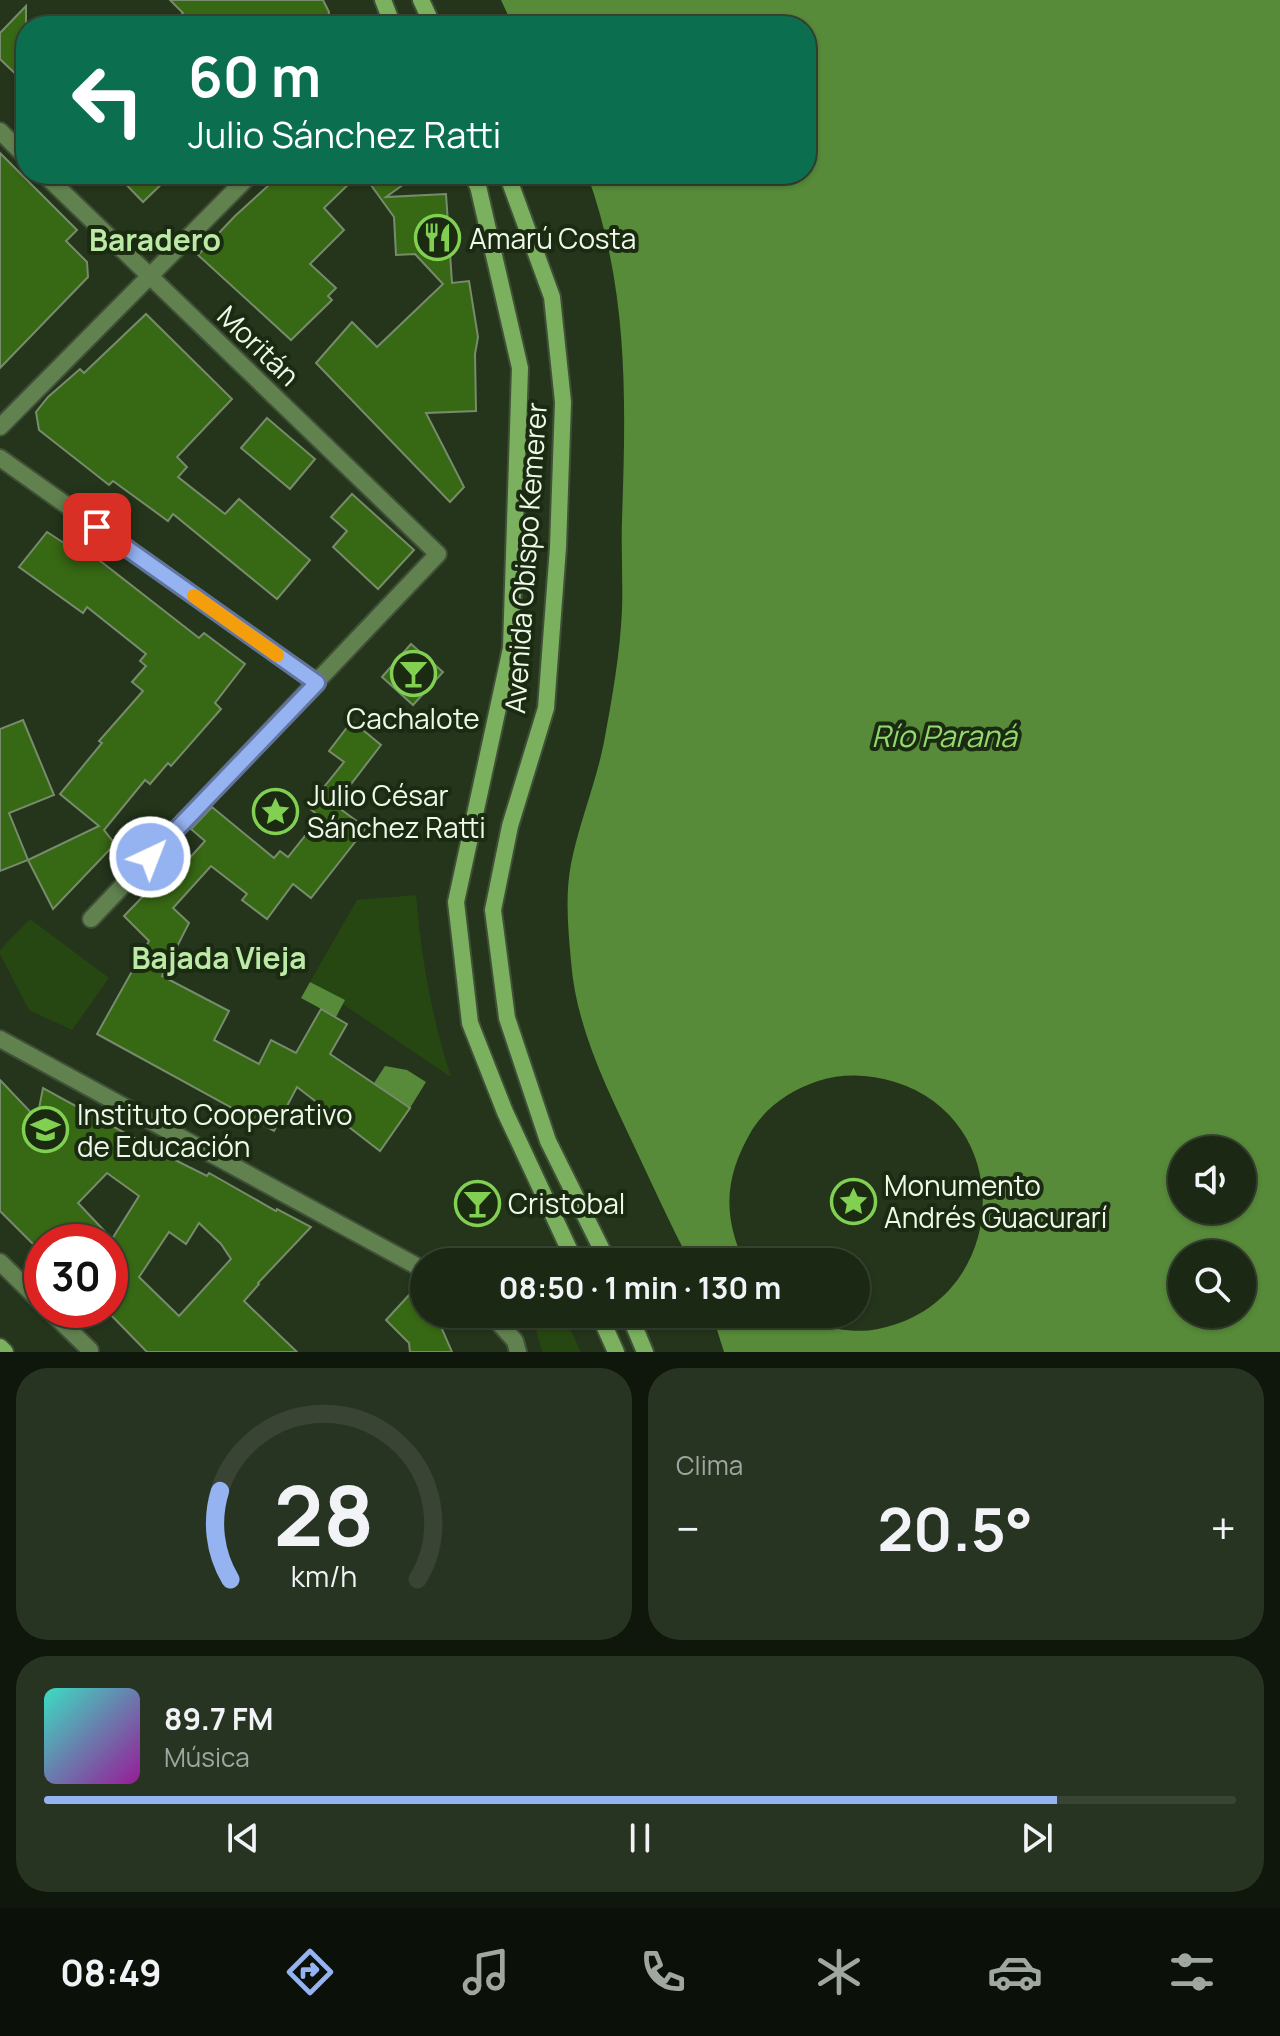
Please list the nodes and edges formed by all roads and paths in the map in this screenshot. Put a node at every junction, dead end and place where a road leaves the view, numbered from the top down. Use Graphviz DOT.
graph roads {
  1 [pos="0,131"];
  2 [pos="16,147"];
  3 [pos="54,184"];
  4 [pos="241,184"];
  5 [pos="477,184"];
  6 [pos="511,184"];
  7 [pos="150,276"];
  8 [pos="0,427"];
  9 [pos="0,458"];
  10 [pos="317,683"];
  11 [pos="91,919"];
  12 [pos="0,1039"];
  13 [pos="568,1248"];
  14 [pos="601,1248"];
  15 [pos="0,1262"];
  16 [pos="410,1262"];
  17 [pos="24,1285"];
  18 [pos="67,1328"];
  19 [pos="503,1328"];
  20 [pos="605,1328"];
  21 [pos="635,1328"];
  22 [pos="0,1347"];
  23 [pos="90,1350"];
  24 [pos="5,1352"];
  25 [pos="518,1352"];
  26 [pos="616,1352"];
  27 [pos="645,1352"];
  1 -- 2 [label="street"];
  3 -- 7 [label="street, Moritán"];
  4 -- 7 [label="street"];
  5 -- 13 [label="main road, Avenida Obispo Kemerer"];
  6 -- 14 [label="main road, Avenida Obispo Kemerer"];
  7 -- 8 [label="street"];
  7 -- 10 [label="street, Moritán"];
  9 -- 10 [label="street"];
  10 -- 11 [label="street"];
  12 -- 16 [label="street"];
  15 -- 17 [label="street"];
  18 -- 23 [label="street"];
  19 -- 25 [label="street"];
  20 -- 26 [label="main road"];
  21 -- 27 [label="main road"];
  22 -- 24 [label="main road"];
}
